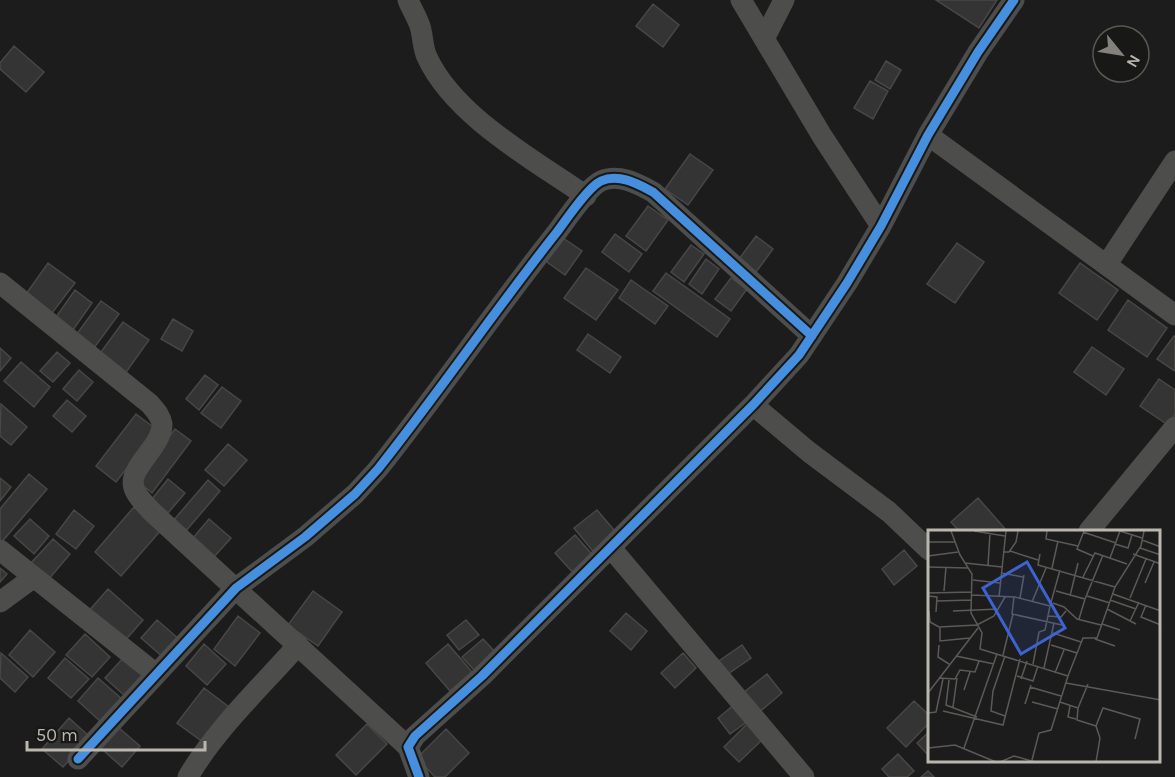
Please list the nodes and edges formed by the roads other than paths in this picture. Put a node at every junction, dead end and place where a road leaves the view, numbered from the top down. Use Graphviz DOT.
graph roads {
  1 [pos="408,0"];
  2 [pos="741,0"];
  3 [pos="784,0"];
  4 [pos="1014,0"];
  5 [pos="764,39"];
  6 [pos="928,135"];
  7 [pos="1175,161"];
  8 [pos="586,196"];
  9 [pos="881,226"];
  10 [pos="1107,264"];
  11 [pos="0,283"];
  12 [pos="1175,315"];
  13 [pos="812,336"];
  14 [pos="753,405"];
  15 [pos="1175,427"];
  16 [pos="1090,530"];
  17 [pos="611,548"];
  18 [pos="928,548"];
  19 [pos="0,550"];
  20 [pos="34,577"];
  21 [pos="236,588"];
  22 [pos="0,602"];
  23 [pos="298,645"];
  24 [pos="156,674"];
  25 [pos="408,747"];
  26 [pos="78,759"];
  27 [pos="188,777"];
  28 [pos="419,777"];
  29 [pos="804,777"];
  1 -- 8 [label="street"];
  2 -- 5 [label="street"];
  3 -- 5 [label="street"];
  4 -- 6 [label="street"];
  5 -- 9 [label="street"];
  6 -- 9 [label="street"];
  6 -- 10 [label="street"];
  7 -- 10 [label="street"];
  8 -- 13 [label="street"];
  8 -- 21 [label="street"];
  9 -- 13 [label="street"];
  10 -- 12 [label="street"];
  11 -- 21 [label="street"];
  13 -- 14 [label="street"];
  14 -- 17 [label="street"];
  14 -- 18 [label="street"];
  15 -- 16 [label="street"];
  17 -- 25 [label="street"];
  17 -- 29 [label="street"];
  19 -- 20 [label="street"];
  20 -- 22 [label="street"];
  20 -- 24 [label="street"];
  21 -- 23 [label="street"];
  21 -- 24 [label="street"];
  23 -- 25 [label="street"];
  23 -- 27 [label="street"];
  24 -- 26 [label="street"];
  25 -- 28 [label="street"];
}
